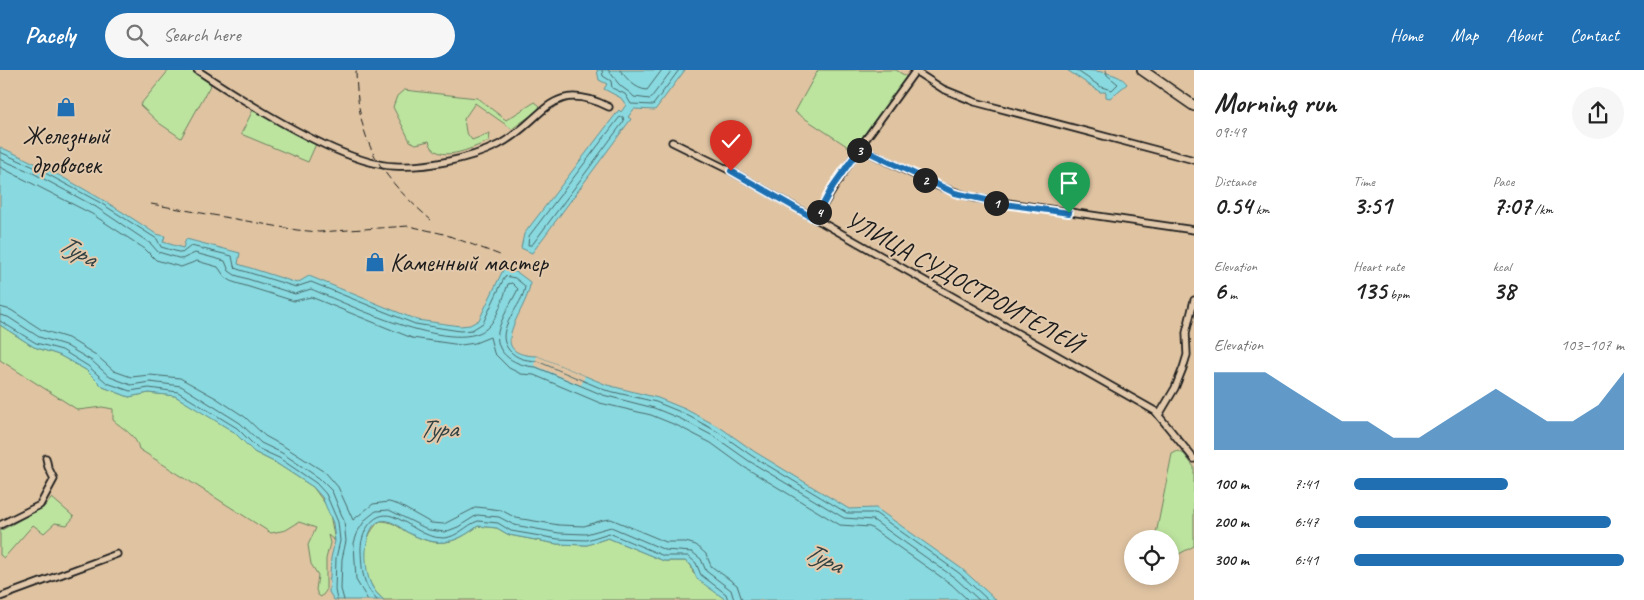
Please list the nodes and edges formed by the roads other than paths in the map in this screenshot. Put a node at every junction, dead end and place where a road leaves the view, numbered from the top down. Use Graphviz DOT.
graph roads {
  1 [pos="197,70"];
  2 [pos="1142,70"];
  3 [pos="916,71"];
  4 [pos="1194,106"];
  5 [pos="609,107"];
  6 [pos="672,142"];
  7 [pos="860,148"];
  8 [pos="1194,160"];
  9 [pos="815,219"];
  10 [pos="1194,230"];
  11 [pos="1194,300"];
  12 [pos="1159,415"];
  13 [pos="46,458"];
  14 [pos="1194,459"];
  15 [pos="0,525"];
  16 [pos="117,554"];
  17 [pos="0,597"];
  1 -- 5 [label="street"];
  2 -- 4 [label="main road"];
  3 -- 7 [label="street"];
  3 -- 8 [label="street"];
  6 -- 9 [label="street, УЛИЦА СУДОСТРОИТЕЛЕЙ"];
  7 -- 9 [label="street"];
  7 -- 10 [label="street"];
  9 -- 12 [label="street, УЛИЦА СУДОСТРОИТЕЛЕЙ"];
  11 -- 12 [label="street"];
  12 -- 14 [label="street, УЛИЦА СУДОСТРОИТЕЛЕЙ"];
  13 -- 15 [label="street"];
  16 -- 17 [label="street"];
}
